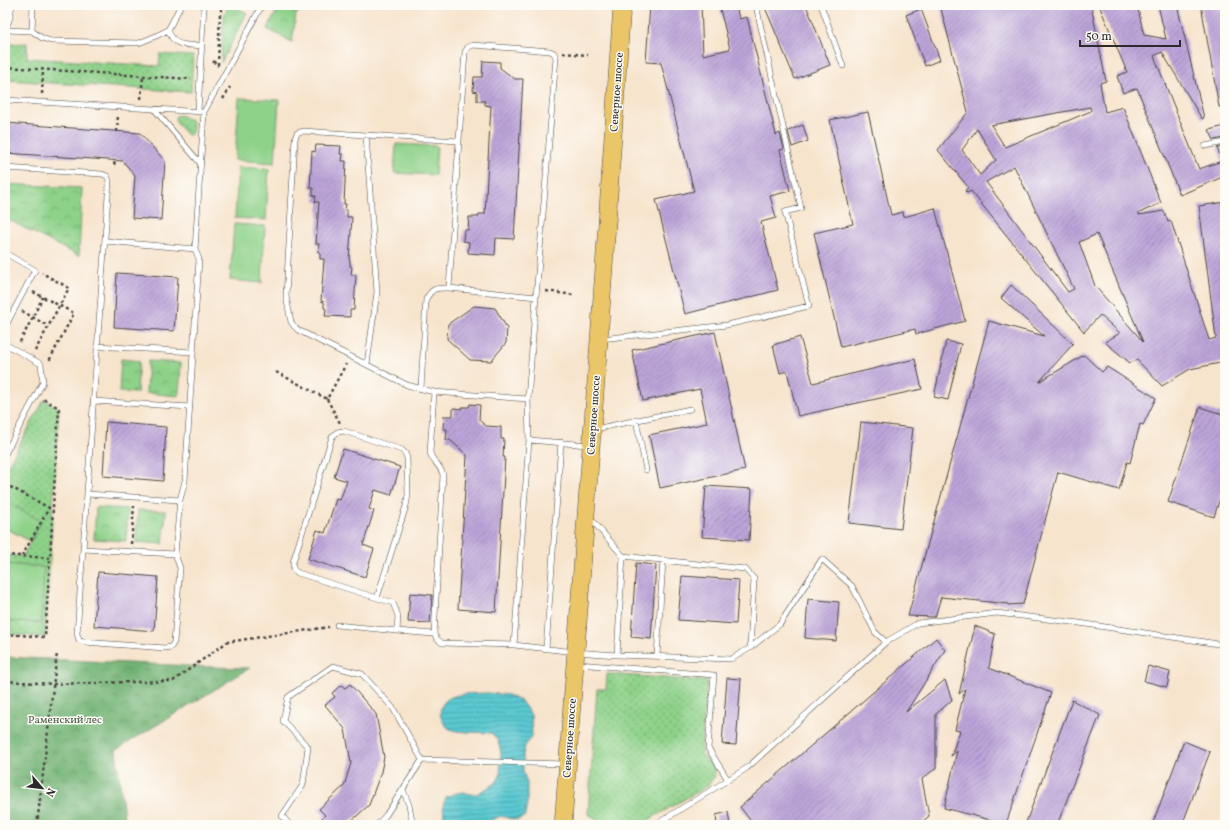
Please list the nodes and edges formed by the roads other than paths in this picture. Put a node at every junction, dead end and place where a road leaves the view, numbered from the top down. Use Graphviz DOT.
graph roads {
  1 [pos="12,5"];
  2 [pos="33,5"];
  3 [pos="181,5"];
  4 [pos="204,5"];
  5 [pos="262,5"];
  6 [pos="622,5"];
  7 [pos="756,5"];
  8 [pos="821,5"];
  9 [pos="5,29"];
  10 [pos="168,30"];
  11 [pos="32,31"];
  12 [pos="202,46"];
  13 [pos="843,66"];
  14 [pos="5,100"];
  15 [pos="154,109"];
  16 [pos="201,111"];
  17 [pos="366,135"];
  18 [pos="459,141"];
  19 [pos="1225,142"];
  20 [pos="1205,146"];
  21 [pos="200,163"];
  22 [pos="5,168"];
  23 [pos="105,241"];
  24 [pos="195,249"];
  25 [pos="5,253"];
  26 [pos="449,288"];
  27 [pos="536,297"];
  28 [pos="5,327"];
  29 [pos="599,340"];
  30 [pos="5,344"];
  31 [pos="97,346"];
  32 [pos="193,352"];
  33 [pos="367,364"];
  34 [pos="421,389"];
  35 [pos="434,392"];
  36 [pos="528,399"];
  37 [pos="93,401"];
  38 [pos="190,407"];
  39 [pos="690,409"];
  40 [pos="636,420"];
  41 [pos="592,437"];
  42 [pos="529,440"];
  43 [pos="561,442"];
  44 [pos="5,454"];
  45 [pos="646,470"];
  46 [pos="87,494"];
  47 [pos="180,500"];
  48 [pos="586,514"];
  49 [pos="83,549"];
  50 [pos="175,554"];
  51 [pos="623,556"];
  52 [pos="663,560"];
  53 [pos="377,598"];
  54 [pos="337,626"];
  55 [pos="397,631"];
  56 [pos="434,634"];
  57 [pos="886,642"];
  58 [pos="514,645"];
  59 [pos="1225,645"];
  60 [pos="750,648"];
  61 [pos="546,649"];
  62 [pos="617,655"];
  63 [pos="657,656"];
  64 [pos="575,658"];
  65 [pos="422,760"];
  66 [pos="567,764"];
  67 [pos="728,780"];
  68 [pos="403,790"];
  69 [pos="290,825"];
  70 [pos="376,825"];
  71 [pos="413,825"];
  72 [pos="563,825"];
  73 [pos="655,825"];
  1 -- 9 [label="lane"];
  2 -- 11 [label="lane"];
  3 -- 10 [label="lane"];
  4 -- 12 [label="lane"];
  5 -- 16 [label="lane"];
  6 -- 29 [label="main road, Северное шоссе"];
  7 -- 29 [label="lane"];
  8 -- 13 [label="lane"];
  9 -- 11 [label="lane"];
  10 -- 11 [label="lane"];
  10 -- 12 [label="lane"];
  12 -- 16 [label="lane"];
  14 -- 15 [label="lane"];
  15 -- 16 [label="lane"];
  15 -- 21 [label="lane"];
  16 -- 21 [label="lane"];
  17 -- 18 [label="lane"];
  17 -- 33 [label="lane"];
  17 -- 33 [label="lane"];
  18 -- 26 [label="lane"];
  18 -- 27 [label="lane"];
  19 -- 20 [label="lane"];
  21 -- 24 [label="lane"];
  22 -- 23 [label="lane"];
  23 -- 24 [label="lane"];
  23 -- 31 [label="lane"];
  24 -- 32 [label="lane"];
  25 -- 28 [label="lane"];
  26 -- 27 [label="lane"];
  26 -- 34 [label="lane"];
  27 -- 36 [label="lane"];
  29 -- 41 [label="main road, Северное шоссе"];
  30 -- 44 [label="lane"];
  31 -- 32 [label="lane"];
  31 -- 37 [label="lane"];
  32 -- 38 [label="lane"];
  33 -- 34 [label="lane"];
  34 -- 35 [label="lane"];
  35 -- 36 [label="lane"];
  35 -- 56 [label="lane"];
  36 -- 42 [label="lane"];
  37 -- 38 [label="lane"];
  37 -- 46 [label="lane"];
  38 -- 47 [label="lane"];
  39 -- 40 [label="lane"];
  40 -- 41 [label="lane"];
  40 -- 45 [label="lane"];
  41 -- 43 [label="lane"];
  41 -- 48 [label="main road, Северное шоссе"];
  42 -- 43 [label="lane"];
  42 -- 58 [label="lane"];
  43 -- 61 [label="lane"];
  46 -- 47 [label="lane"];
  46 -- 49 [label="lane"];
  47 -- 50 [label="lane"];
  48 -- 51 [label="lane"];
  48 -- 64 [label="main road, Северное шоссе"];
  49 -- 50 [label="lane"];
  49 -- 50 [label="lane"];
  51 -- 52 [label="lane"];
  51 -- 62 [label="lane"];
  52 -- 60 [label="lane"];
  52 -- 63 [label="lane"];
  53 -- 53 [label="lane"];
  53 -- 55 [label="lane"];
  54 -- 55 [label="lane"];
  55 -- 56 [label="lane"];
  56 -- 58 [label="lane"];
  57 -- 59 [label="lane"];
  57 -- 60 [label="lane"];
  57 -- 67 [label="lane"];
  58 -- 61 [label="lane"];
  60 -- 63 [label="lane"];
  61 -- 64 [label="lane"];
  62 -- 63 [label="lane"];
  62 -- 64 [label="lane"];
  64 -- 66 [label="main road, Северное шоссе"];
  64 -- 67 [label="lane"];
  65 -- 66 [label="lane"];
  65 -- 68 [label="lane"];
  65 -- 69 [label="lane"];
  66 -- 72 [label="main road, Северное шоссе"];
  67 -- 73 [label="lane"];
  68 -- 70 [label="lane"];
  68 -- 71 [label="lane"];
}
